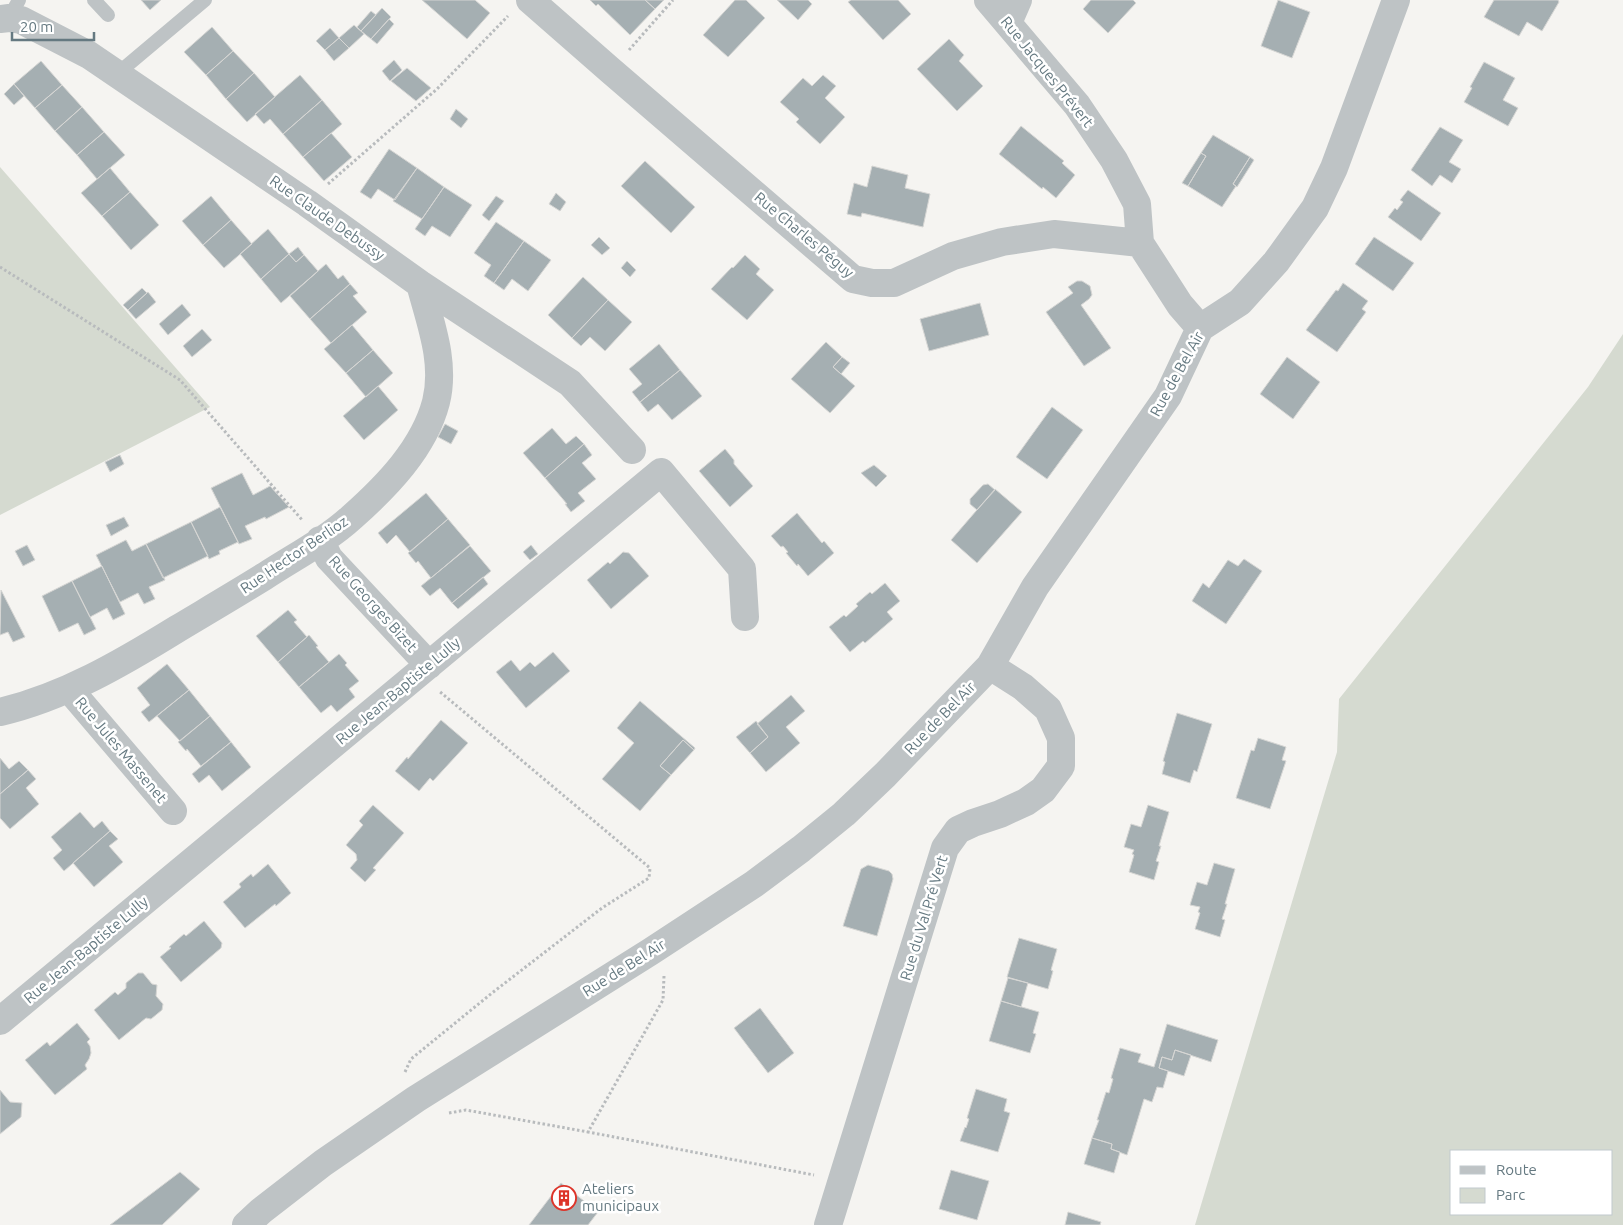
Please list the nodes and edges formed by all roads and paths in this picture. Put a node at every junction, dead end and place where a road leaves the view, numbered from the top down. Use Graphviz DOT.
graph roads {
  1 [pos="94,0"];
  2 [pos="205,0"];
  3 [pos="674,0"];
  4 [pos="988,0"];
  5 [pos="1396,0"];
  6 [pos="520,7"];
  7 [pos="1013,11"];
  8 [pos="9,12"];
  9 [pos="108,15"];
  10 [pos="610,70"];
  11 [pos="117,74"];
  12 [pos="307,203"];
  13 [pos="1140,243"];
  14 [pos="0,267"];
  15 [pos="420,284"];
  16 [pos="1200,328"];
  17 [pos="632,450"];
  18 [pos="320,540"];
  19 [pos="745,617"];
  20 [pos="429,665"];
  21 [pos="990,666"];
  22 [pos="69,689"];
  23 [pos="438,691"];
  24 [pos="0,712"];
  25 [pos="173,810"];
  26 [pos="650,952"];
  27 [pos="0,1021"];
  28 [pos="416,1099"];
  29 [pos="588,1132"];
  30 [pos="842,1180"];
  31 [pos="246,1225"];
  32 [pos="828,1225"];
  1 -- 9 [label="lane"];
  2 -- 11 [label="lane"];
  3 -- 10 [label="path"];
  4 -- 7 [label="street, Rue Jacques Prévert"];
  5 -- 16 [label="street, Rue de Bel Air"];
  6 -- 10 [label="street, Rue Charles Péguy"];
  6 -- 12 [label="path"];
  7 -- 13 [label="street, Rue Jacques Prévert"];
  8 -- 11 [label="street, Rue Claude Debussy"];
  10 -- 13 [label="street, Rue Charles Péguy"];
  11 -- 12 [label="street, Rue Claude Debussy"];
  12 -- 15 [label="street, Rue Claude Debussy"];
  13 -- 16 [label="street, Rue Jacques Prévert"];
  14 -- 18 [label="path"];
  15 -- 17 [label="street, Rue Claude Debussy"];
  15 -- 18 [label="street, Rue Hector Berlioz"];
  16 -- 21 [label="street, Rue de Bel Air"];
  18 -- 20 [label="street, Rue Georges Bizet"];
  18 -- 22 [label="street, Rue Hector Berlioz"];
  19 -- 20 [label="street, Rue Jean-Baptiste Lully"];
  20 -- 27 [label="street, Rue Jean-Baptiste Lully"];
  21 -- 26 [label="street, Rue de Bel Air"];
  21 -- 30 [label="street, Rue du Val Pré Vert"];
  22 -- 24 [label="street, Rue Hector Berlioz"];
  22 -- 25 [label="street, Rue Jules Massenet"];
  23 -- 28 [label="path"];
  26 -- 28 [label="street, Rue de Bel Air"];
  26 -- 29 [label="path"];
  28 -- 29 [label="path"];
  28 -- 31 [label="street, Rue de Bel Air"];
  29 -- 30 [label="path"];
  30 -- 32 [label="street, Rue du Val Pré Vert"];
}
